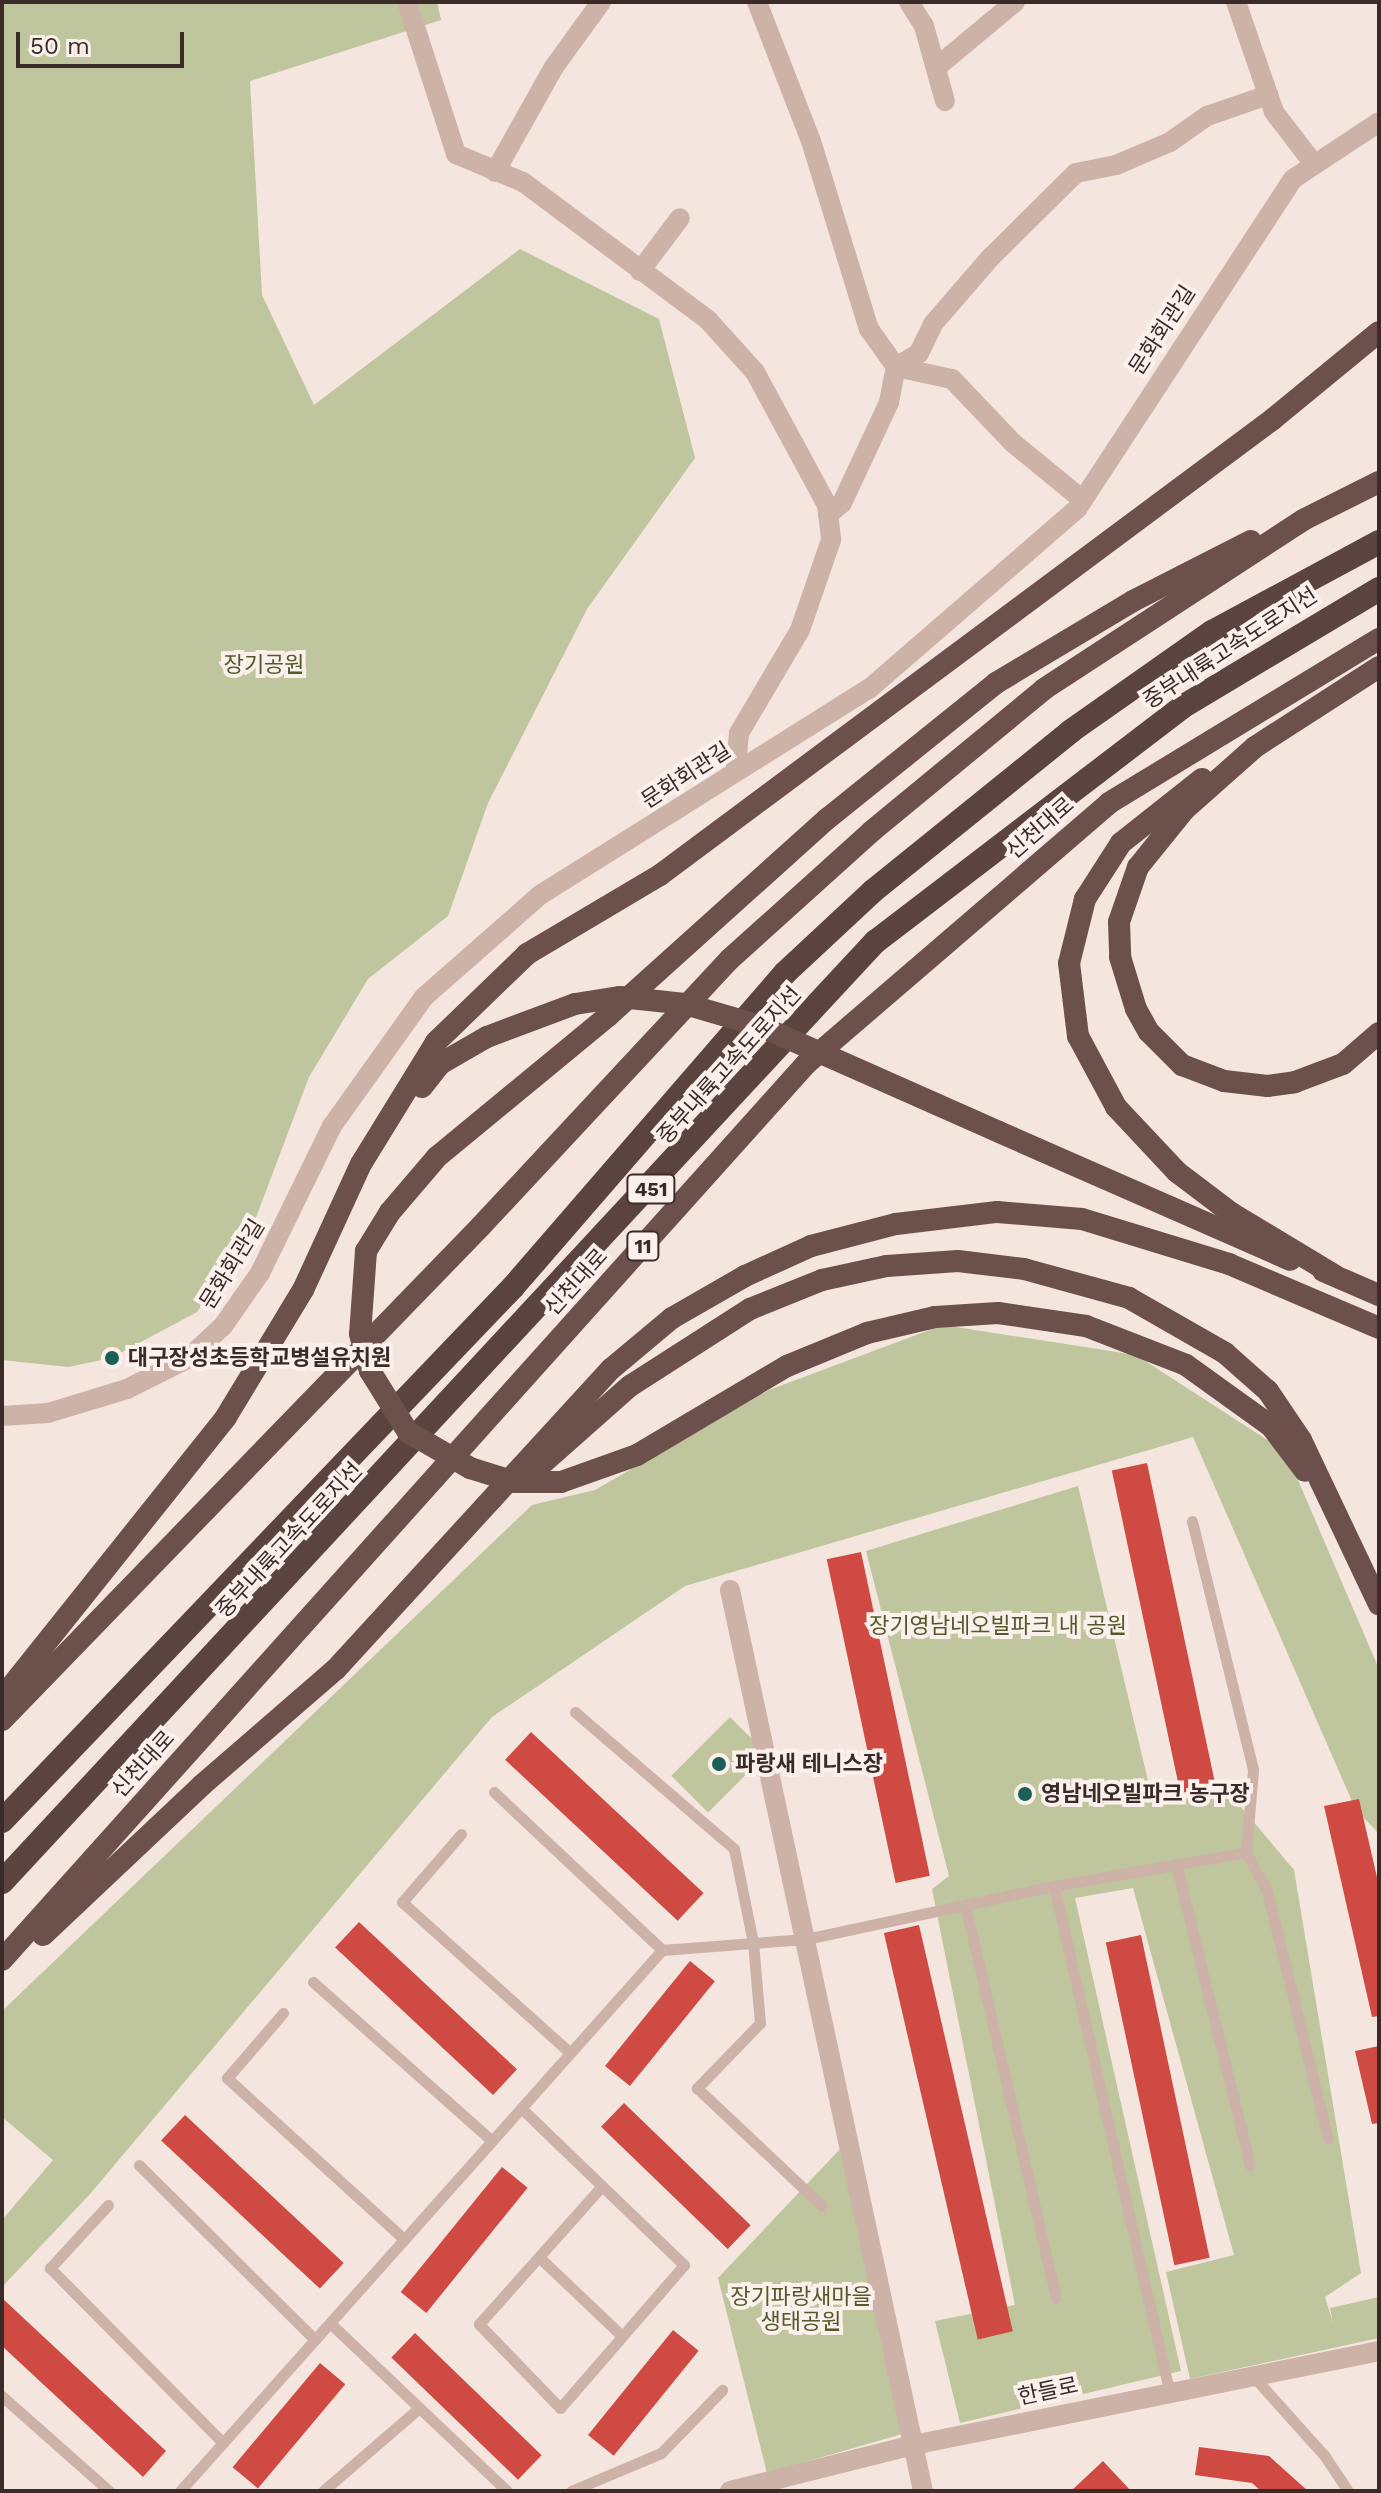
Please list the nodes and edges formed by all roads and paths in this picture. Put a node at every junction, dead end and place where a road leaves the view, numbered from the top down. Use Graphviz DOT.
graph roads {
  1 [pos="407,2"];
  2 [pos="601,2"];
  3 [pos="757,2"];
  4 [pos="909,2"];
  5 [pos="1015,2"];
  6 [pos="1236,2"];
  7 [pos="938,66"];
  8 [pos="1268,95"];
  9 [pos="945,101"];
  10 [pos="1379,122"];
  11 [pos="1314,164"];
  12 [pos="495,172"];
  13 [pos="680,218"];
  14 [pos="640,271"];
  15 [pos="1379,332"];
  16 [pos="896,367"];
  17 [pos="1379,482"];
  18 [pos="1083,500"];
  19 [pos="828,515"];
  20 [pos="1303,520"];
  21 [pos="1379,542"];
  22 [pos="1379,589"];
  23 [pos="1379,639"];
  24 [pos="1379,667"];
  25 [pos="1255,747"];
  26 [pos="736,770"];
  27 [pos="1379,1033"];
  28 [pos="361,1164"];
  29 [pos="1336,1276"];
  30 [pos="1379,1295"];
  31 [pos="1379,1328"];
  32 [pos="2,1416"];
  33 [pos="1330,1503"];
  34 [pos="1192,1521"];
  35 [pos="441,1554"];
  36 [pos="730,1590"];
  37 [pos="1379,1604"];
  38 [pos="2,1698"];
  39 [pos="575,1712"];
  40 [pos="2,1720"];
  41 [pos="494,1792"];
  42 [pos="2,1821"];
  43 [pos="461,1834"];
  44 [pos="1246,1852"];
  45 [pos="1176,1864"];
  46 [pos="2,1882"];
  47 [pos="1054,1886"];
  48 [pos="965,1904"];
  49 [pos="806,1939"];
  50 [pos="753,1942"];
  51 [pos="662,1950"];
  52 [pos="2,1960"];
  53 [pos="2,1973"];
  54 [pos="313,1982"];
  55 [pos="283,2013"];
  56 [pos="570,2053"];
  57 [pos="521,2108"];
  58 [pos="1328,2139"];
  59 [pos="492,2141"];
  60 [pos="139,2165"];
  61 [pos="1250,2165"];
  62 [pos="602,2186"];
  63 [pos="108,2205"];
  64 [pos="822,2206"];
  65 [pos="404,2239"];
  66 [pos="539,2257"];
  67 [pos="1056,2298"];
  68 [pos="330,2323"];
  69 [pos="622,2336"];
  70 [pos="315,2340"];
  71 [pos="1379,2351"];
  72 [pos="1253,2376"];
  73 [pos="722,2390"];
  74 [pos="1169,2390"];
  75 [pos="2,2396"];
  76 [pos="419,2408"];
  77 [pos="223,2443"];
  78 [pos="913,2445"];
  79 [pos="109,2491"];
  80 [pos="180,2491"];
  81 [pos="323,2491"];
  82 [pos="507,2491"];
  83 [pos="571,2491"];
  84 [pos="730,2491"];
  85 [pos="923,2491"];
  86 [pos="1348,2491"];
  1 -- 12 [label="street"];
  2 -- 12 [label="street"];
  3 -- 16 [label="street"];
  4 -- 7 [label="street"];
  5 -- 7 [label="street"];
  6 -- 8 [label="street"];
  7 -- 9 [label="street"];
  8 -- 11 [label="street"];
  8 -- 16 [label="street"];
  10 -- 11 [label="street, 문화회관길"];
  11 -- 18 [label="street, 문화회관길"];
  12 -- 14 [label="street"];
  13 -- 14 [label="street"];
  14 -- 19 [label="street"];
  15 -- 28 [label="highway"];
  16 -- 18 [label="street"];
  16 -- 19 [label="street"];
  17 -- 20 [label="highway"];
  18 -- 26 [label="street, 문화회관길"];
  19 -- 26 [label="street"];
  20 -- 33 [label="highway, bridge"];
  20 -- 40 [label="highway"];
  21 -- 42 [label="highway, 중부내륙고속도로지선 / 451"];
  22 -- 46 [label="highway, 중부내륙고속도로지선 / 451"];
  23 -- 52 [label="highway, 신천대로 / 11"];
  24 -- 25 [label="highway"];
  25 -- 27 [label="highway"];
  25 -- 29 [label="highway"];
  26 -- 32 [label="street, 문화회관길"];
  28 -- 29 [label="highway, bridge"];
  28 -- 38 [label="highway"];
  29 -- 30 [label="highway"];
  31 -- 35 [label="highway"];
  33 -- 35 [label="highway"];
  33 -- 37 [label="highway"];
  34 -- 44 [label="lane"];
  35 -- 53 [label="highway"];
  36 -- 49 [label="street"];
  39 -- 50 [label="lane"];
  41 -- 51 [label="lane"];
  43 -- 56 [label="lane"];
  44 -- 45 [label="lane"];
  44 -- 58 [label="lane"];
  45 -- 47 [label="lane"];
  45 -- 61 [label="lane"];
  47 -- 48 [label="lane"];
  47 -- 74 [label="lane"];
  48 -- 49 [label="lane"];
  48 -- 67 [label="lane"];
  49 -- 50 [label="lane"];
  49 -- 78 [label="street"];
  50 -- 51 [label="lane"];
  50 -- 64 [label="lane"];
  51 -- 56 [label="lane"];
  54 -- 59 [label="lane"];
  55 -- 65 [label="lane"];
  56 -- 57 [label="lane"];
  57 -- 59 [label="lane"];
  57 -- 62 [label="lane"];
  59 -- 65 [label="lane"];
  60 -- 70 [label="lane"];
  62 -- 66 [label="lane"];
  62 -- 69 [label="lane"];
  63 -- 77 [label="lane"];
  65 -- 68 [label="lane"];
  66 -- 69 [label="lane"];
  66 -- 69 [label="lane"];
  68 -- 70 [label="lane"];
  68 -- 76 [label="lane"];
  70 -- 77 [label="lane"];
  71 -- 72 [label="street, 한들로"];
  72 -- 74 [label="street, 한들로"];
  72 -- 86 [label="lane"];
  73 -- 83 [label="lane"];
  74 -- 78 [label="street, 한들로"];
  75 -- 79 [label="lane"];
  76 -- 81 [label="lane"];
  76 -- 82 [label="lane"];
  77 -- 80 [label="lane"];
  78 -- 84 [label="street, 한들로"];
  78 -- 85 [label="street"];
}
